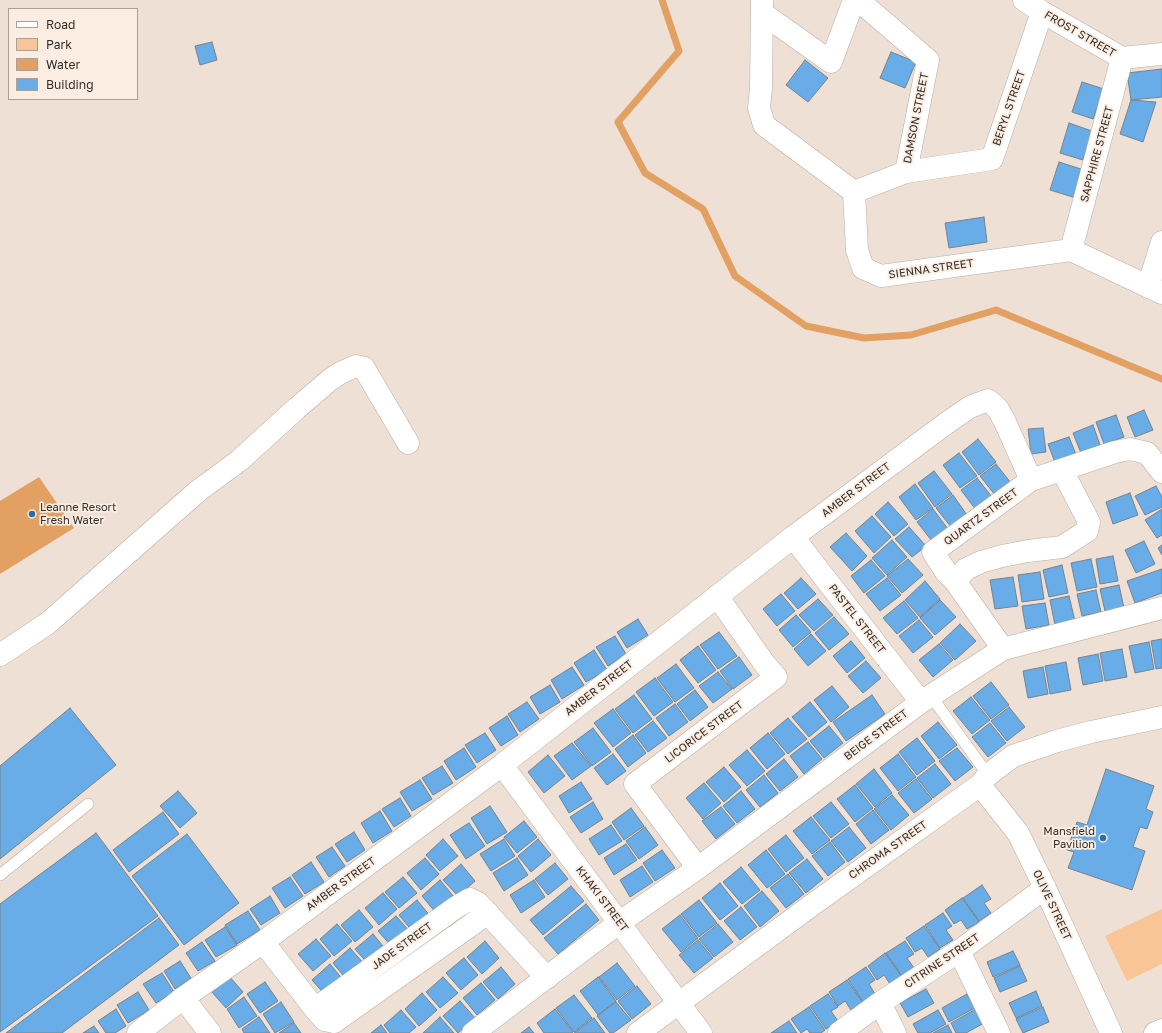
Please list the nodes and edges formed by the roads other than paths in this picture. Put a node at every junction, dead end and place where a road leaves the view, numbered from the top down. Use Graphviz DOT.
graph roads {
  1 [pos="854,0"];
  2 [pos="858,0"];
  3 [pos="1024,0"];
  4 [pos="762,6"];
  5 [pos="1042,12"];
  6 [pos="1162,54"];
  7 [pos="1122,58"];
  8 [pos="906,172"];
  9 [pos="854,192"];
  10 [pos="1162,242"];
  11 [pos="1071,250"];
  12 [pos="1155,290"];
  13 [pos="408,443"];
  14 [pos="1062,470"];
  15 [pos="1162,472"];
  16 [pos="1031,480"];
  17 [pos="793,537"];
  18 [pos="955,581"];
  19 [pos="717,596"];
  20 [pos="1162,608"];
  21 [pos="1003,649"];
  22 [pos="0,655"];
  23 [pos="926,699"];
  24 [pos="1162,717"];
  25 [pos="502,766"];
  26 [pos="984,780"];
  27 [pos="88,804"];
  28 [pos="698,868"];
  29 [pos="0,875"];
  30 [pos="1045,888"];
  31 [pos="620,922"];
  32 [pos="263,942"];
  33 [pos="959,951"];
  34 [pos="547,978"];
  35 [pos="183,998"];
  36 [pos="679,1002"];
  37 [pos="880,1003"];
  38 [pos="1162,1030"];
  39 [pos="138,1033"];
  40 [pos="210,1033"];
  41 [pos="473,1033"];
  42 [pos="638,1033"];
  43 [pos="701,1033"];
  44 [pos="838,1033"];
  45 [pos="895,1033"];
  46 [pos="999,1033"];
  47 [pos="1111,1033"];
  48 [pos="1155,1033"];
  1 -- 4 [label="street"];
  2 -- 8 [label="street, DAMSON STREET"];
  3 -- 5 [label="street, FROST STREET"];
  4 -- 9 [label="street"];
  5 -- 7 [label="street, FROST STREET"];
  5 -- 8 [label="street, BERYL STREET"];
  6 -- 7 [label="street, FROST STREET"];
  7 -- 11 [label="street, SAPPHIRE STREET"];
  8 -- 9 [label="street, BERYL STREET"];
  9 -- 11 [label="street, SIENNA STREET"];
  10 -- 12 [label="street"];
  11 -- 12 [label="street"];
  13 -- 22 [label="street"];
  14 -- 15 [label="street, QUARTZ STREET"];
  14 -- 16 [label="street, QUARTZ STREET"];
  14 -- 18 [label="street"];
  16 -- 17 [label="street, AMBER STREET"];
  16 -- 18 [label="street, QUARTZ STREET"];
  17 -- 19 [label="street, AMBER STREET"];
  17 -- 23 [label="street, PASTEL STREET"];
  18 -- 21 [label="street, QUARTZ STREET"];
  19 -- 25 [label="street, AMBER STREET"];
  19 -- 28 [label="street, LICORICE STREET"];
  20 -- 21 [label="street, BEIGE STREET"];
  21 -- 23 [label="street, BEIGE STREET"];
  23 -- 26 [label="lane"];
  23 -- 28 [label="street, BEIGE STREET"];
  24 -- 26 [label="street, CHROMA STREET"];
  25 -- 31 [label="street, KHAKI STREET"];
  25 -- 32 [label="street, AMBER STREET"];
  26 -- 30 [label="street, OLIVE STREET"];
  26 -- 36 [label="street, CHROMA STREET"];
  27 -- 29 [label="lane"];
  28 -- 31 [label="street, BEIGE STREET"];
  30 -- 33 [label="street, CITRINE STREET"];
  30 -- 47 [label="street, OLIVE STREET"];
  31 -- 34 [label="street"];
  31 -- 36 [label="street, KHAKI STREET"];
  32 -- 34 [label="street, JADE STREET"];
  32 -- 35 [label="street, AMBER STREET"];
  33 -- 37 [label="street, CITRINE STREET"];
  33 -- 46 [label="street"];
  34 -- 41 [label="street"];
  35 -- 39 [label="street, AMBER STREET"];
  35 -- 40 [label="street"];
  36 -- 42 [label="street, CHROMA STREET"];
  36 -- 43 [label="street, KHAKI STREET"];
  37 -- 44 [label="street, CITRINE STREET"];
  37 -- 45 [label="street"];
  38 -- 48 [label="street"];
}
